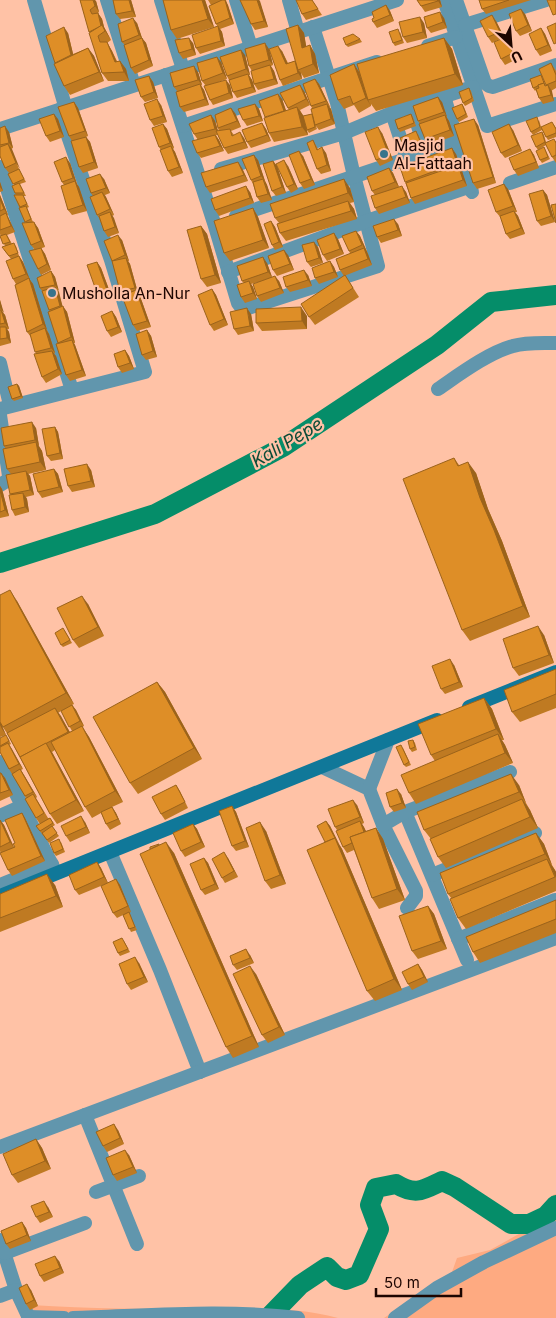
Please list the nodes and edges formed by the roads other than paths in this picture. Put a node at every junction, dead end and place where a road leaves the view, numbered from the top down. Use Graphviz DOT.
graph roads {
  1 [pos="34,0"];
  2 [pos="107,0"];
  3 [pos="161,0"];
  4 [pos="236,0"];
  5 [pos="288,0"];
  6 [pos="397,0"];
  7 [pos="444,0"];
  8 [pos="456,0"];
  9 [pos="546,0"];
  10 [pos="465,25"];
  11 [pos="313,27"];
  12 [pos="298,32"];
  13 [pos="456,37"];
  14 [pos="250,47"];
  15 [pos="418,49"];
  16 [pos="391,58"];
  17 [pos="556,65"];
  18 [pos="183,69"];
  19 [pos="166,74"];
  20 [pos="328,78"];
  21 [pos="134,85"];
  22 [pos="473,87"];
  23 [pos="444,96"];
  24 [pos="556,104"];
  25 [pos="412,106"];
  26 [pos="63,109"];
  27 [pos="392,113"];
  28 [pos="182,126"];
  29 [pos="0,129"];
  30 [pos="344,132"];
  31 [pos="457,142"];
  32 [pos="426,152"];
  33 [pos="407,158"];
  34 [pos="0,167"];
  35 [pos="556,167"];
  36 [pos="199,175"];
  37 [pos="354,176"];
  38 [pos="510,183"];
  39 [pos="367,221"];
  40 [pos="214,223"];
  41 [pos="228,272"];
  42 [pos="556,342"];
  43 [pos="0,363"];
  44 [pos="438,389"];
  45 [pos="72,390"];
  46 [pos="3,410"];
  47 [pos="0,485"];
  48 [pos="556,672"];
  49 [pos="388,740"];
  50 [pos="1,766"];
  51 [pos="322,767"];
  52 [pos="510,772"];
  53 [pos="369,789"];
  54 [pos="22,806"];
  55 [pos="406,812"];
  56 [pos="0,816"];
  57 [pos="383,825"];
  58 [pos="535,833"];
  59 [pos="110,852"];
  60 [pos="432,875"];
  61 [pos="0,885"];
  62 [pos="0,896"];
  63 [pos="555,900"];
  64 [pos="407,908"];
  65 [pos="556,938"];
  66 [pos="458,940"];
  67 [pos="467,960"];
  68 [pos="200,1072"];
  69 [pos="85,1115"];
  70 [pos="0,1147"];
  71 [pos="139,1176"];
  72 [pos="113,1186"];
  73 [pos="96,1192"];
  74 [pos="85,1224"];
  75 [pos="556,1228"];
  76 [pos="137,1244"];
  77 [pos="2,1247"];
  78 [pos="16,1290"];
  79 [pos="0,1296"];
  80 [pos="28,1318"];
  81 [pos="64,1318"];
  82 [pos="73,1318"];
  83 [pos="298,1318"];
  84 [pos="395,1318"];
  1 -- 26 [label="street"];
  2 -- 21 [label="street"];
  3 -- 18 [label="street"];
  4 -- 14 [label="street"];
  5 -- 12 [label="street"];
  6 -- 11 [label="street"];
  7 -- 13 [label="street"];
  8 -- 10 [label="street"];
  9 -- 10 [label="street"];
  10 -- 17 [label="street"];
  11 -- 12 [label="street"];
  11 -- 20 [label="street"];
  12 -- 14 [label="street"];
  13 -- 15 [label="street"];
  13 -- 22 [label="street"];
  14 -- 18 [label="street"];
  16 -- 20 [label="street"];
  18 -- 19 [label="street"];
  19 -- 21 [label="street"];
  19 -- 28 [label="street"];
  20 -- 28 [label="street"];
  20 -- 30 [label="street"];
  21 -- 26 [label="street"];
  22 -- 23 [label="street"];
  22 -- 24 [label="street"];
  23 -- 25 [label="street"];
  23 -- 31 [label="street"];
  25 -- 27 [label="street"];
  25 -- 32 [label="street"];
  26 -- 29 [label="street"];
  26 -- 45 [label="street"];
  27 -- 30 [label="street"];
  27 -- 33 [label="street"];
  28 -- 36 [label="street"];
  30 -- 36 [label="street"];
  30 -- 37 [label="street"];
  31 -- 32 [label="street"];
  31 -- 39 [label="street"];
  32 -- 33 [label="street"];
  33 -- 37 [label="street"];
  34 -- 45 [label="street"];
  35 -- 38 [label="street"];
  36 -- 40 [label="street"];
  37 -- 39 [label="street"];
  37 -- 40 [label="street"];
  39 -- 41 [label="street"];
  39 -- 41 [label="street"];
  40 -- 41 [label="street"];
  42 -- 44 [label="street"];
  43 -- 46 [label="street"];
  45 -- 46 [label="street"];
  46 -- 47 [label="street"];
  48 -- 49 [label="main road"];
  49 -- 51 [label="main road"];
  49 -- 53 [label="street"];
  50 -- 54 [label="street"];
  51 -- 53 [label="street"];
  51 -- 59 [label="main road"];
  52 -- 55 [label="street"];
  53 -- 57 [label="street"];
  54 -- 56 [label="street"];
  54 -- 61 [label="street"];
  55 -- 57 [label="street"];
  55 -- 60 [label="street"];
  57 -- 64 [label="street"];
  58 -- 60 [label="street"];
  59 -- 62 [label="main road"];
  59 -- 68 [label="street"];
  60 -- 66 [label="street"];
  63 -- 66 [label="street"];
  65 -- 68 [label="street"];
  66 -- 67 [label="street"];
  68 -- 69 [label="street"];
  69 -- 70 [label="street"];
  69 -- 72 [label="street"];
  71 -- 72 [label="street"];
  72 -- 73 [label="street"];
  72 -- 76 [label="street"];
  74 -- 77 [label="street"];
  75 -- 84 [label="street"];
  77 -- 78 [label="street"];
  78 -- 79 [label="street"];
  78 -- 80 [label="street"];
  80 -- 81 [label="street"];
  82 -- 83 [label="street"];
}
